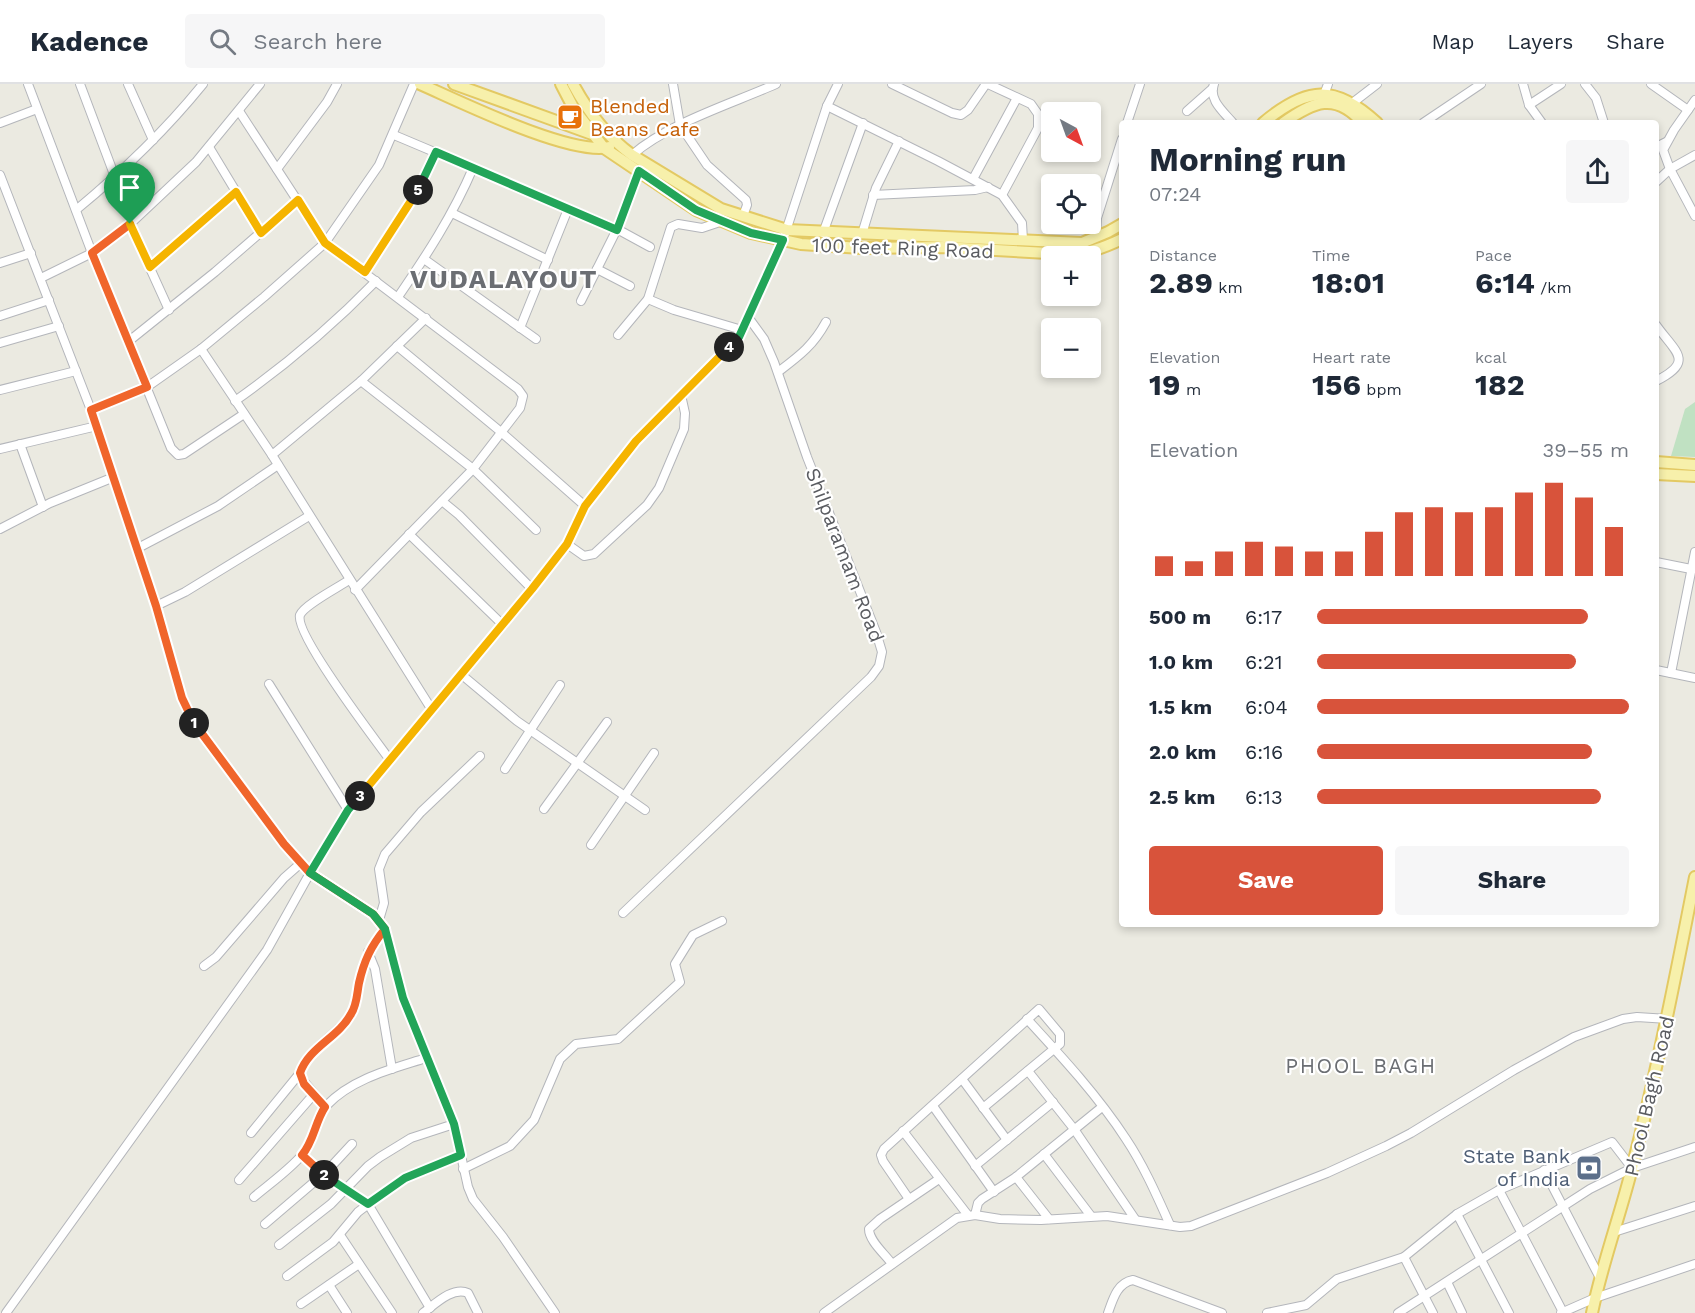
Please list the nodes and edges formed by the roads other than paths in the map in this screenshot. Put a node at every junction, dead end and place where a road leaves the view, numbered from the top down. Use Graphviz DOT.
graph roads {
  1 [pos="28,84"];
  2 [pos="80,84"];
  3 [pos="128,84"];
  4 [pos="203,84"];
  5 [pos="260,84"];
  6 [pos="337,84"];
  7 [pos="414,84"];
  8 [pos="420,84"];
  9 [pos="454,84"];
  10 [pos="561,84"];
  11 [pos="573,84"];
  12 [pos="673,84"];
  13 [pos="776,84"];
  14 [pos="838,84"];
  15 [pos="892,84"];
  16 [pos="987,84"];
  17 [pos="1140,84"];
  18 [pos="1377,84"];
  19 [pos="1481,84"];
  20 [pos="1524,84"];
  21 [pos="1561,84"];
  22 [pos="1585,84"];
  23 [pos="1651,84"];
  24 [pos="1213,86"];
  25 [pos="1327,87"];
  26 [pos="1017,98"];
  27 [pos="1695,100"];
  28 [pos="1355,101"];
  29 [pos="1321,102"];
  30 [pos="1529,105"];
  31 [pos="826,106"];
  32 [pos="37,109"];
  33 [pos="1688,110"];
  34 [pos="239,111"];
  35 [pos="1187,111"];
  36 [pos="1128,120"];
  37 [pos="1231,120"];
  38 [pos="1267,120"];
  39 [pos="1287,120"];
  40 [pos="1359,120"];
  41 [pos="1375,120"];
  42 [pos="1427,120"];
  43 [pos="1536,120"];
  44 [pos="1603,120"];
  45 [pos="0,123"];
  46 [pos="863,123"];
  47 [pos="680,125"];
  48 [pos="606,133"];
  49 [pos="394,135"];
  50 [pos="594,135"];
  51 [pos="153,140"];
  52 [pos="898,141"];
  53 [pos="1666,141"];
  54 [pos="618,144"];
  55 [pos="1659,145"];
  56 [pos="209,147"];
  57 [pos="604,148"];
  58 [pos="1119,149"];
  59 [pos="436,152"];
  60 [pos="632,154"];
  61 [pos="1695,155"];
  62 [pos="473,168"];
  63 [pos="277,169"];
  64 [pos="1670,169"];
  65 [pos="639,171"];
  66 [pos="0,175"];
  67 [pos="115,177"];
  68 [pos="973,179"];
  69 [pos="1659,179"];
  70 [pos="988,187"];
  71 [pos="236,192"];
  72 [pos="873,195"];
  73 [pos="1002,195"];
  74 [pos="298,200"];
  75 [pos="568,209"];
  76 [pos="76,210"];
  77 [pos="452,213"];
  78 [pos="743,216"];
  79 [pos="1695,216"];
  80 [pos="723,221"];
  81 [pos="130,224"];
  82 [pos="1119,226"];
  83 [pos="617,230"];
  84 [pos="261,233"];
  85 [pos="823,233"];
  86 [pos="862,234"];
  87 [pos="785,235"];
  88 [pos="1096,237"];
  89 [pos="1023,240"];
  90 [pos="1119,240"];
  91 [pos="325,243"];
  92 [pos="650,247"];
  93 [pos="31,253"];
  94 [pos="92,253"];
  95 [pos="424,258"];
  96 [pos="548,260"];
  97 [pos="0,263"];
  98 [pos="150,267"];
  99 [pos="597,269"];
  100 [pos="365,272"];
  101 [pos="41,278"];
  102 [pos="376,281"];
  103 [pos="630,286"];
  104 [pos="398,297"];
  105 [pos="648,299"];
  106 [pos="49,300"];
  107 [pos="581,301"];
  108 [pos="169,310"];
  109 [pos="0,316"];
  110 [pos="748,316"];
  111 [pos="426,318"];
  112 [pos="826,322"];
  113 [pos="59,326"];
  114 [pos="520,328"];
  115 [pos="1659,329"];
  116 [pos="742,330"];
  117 [pos="618,335"];
  118 [pos="536,339"];
  119 [pos="129,341"];
  120 [pos="0,343"];
  121 [pos="397,346"];
  122 [pos="201,349"];
  123 [pos="76,371"];
  124 [pos="778,372"];
  125 [pos="1659,380"];
  126 [pos="361,381"];
  127 [pos="147,387"];
  128 [pos="0,390"];
  129 [pos="681,395"];
  130 [pos="236,401"];
  131 [pos="91,410"];
  132 [pos="244,414"];
  133 [pos="97,426"];
  134 [pos="501,432"];
  135 [pos="20,444"];
  136 [pos="0,449"];
  137 [pos="272,454"];
  138 [pos="1659,462"];
  139 [pos="278,465"];
  140 [pos="1695,465"];
  141 [pos="473,469"];
  142 [pos="1659,474"];
  143 [pos="1695,476"];
  144 [pos="114,477"];
  145 [pos="442,501"];
  146 [pos="585,506"];
  147 [pos="43,507"];
  148 [pos="309,516"];
  149 [pos="0,529"];
  150 [pos="536,530"];
  151 [pos="409,534"];
  152 [pos="567,544"];
  153 [pos="138,548"];
  154 [pos="1695,552"];
  155 [pos="1659,563"];
  156 [pos="1691,569"];
  157 [pos="349,580"];
  158 [pos="532,589"];
  159 [pos="355,590"];
  160 [pos="156,606"];
  161 [pos="503,625"];
  162 [pos="1659,671"];
  163 [pos="1671,673"];
  164 [pos="462,675"];
  165 [pos="1695,678"];
  166 [pos="269,684"];
  167 [pos="560,685"];
  168 [pos="432,710"];
  169 [pos="607,722"];
  170 [pos="530,730"];
  171 [pos="654,753"];
  172 [pos="480,756"];
  173 [pos="390,760"];
  174 [pos="576,763"];
  175 [pos="505,769"];
  176 [pos="624,796"];
  177 [pos="544,809"];
  178 [pos="348,810"];
  179 [pos="645,810"];
  180 [pos="591,845"];
  181 [pos="301,863"];
  182 [pos="310,873"];
  183 [pos="1695,877"];
  184 [pos="624,913"];
  185 [pos="379,920"];
  186 [pos="722,921"];
  187 [pos="385,929"];
  188 [pos="368,952"];
  189 [pos="204,966"];
  190 [pos="1027,1019"];
  191 [pos="1668,1019"];
  192 [pos="1054,1049"];
  193 [pos="426,1058"];
  194 [pos="392,1069"];
  195 [pos="1028,1071"];
  196 [pos="300,1073"];
  197 [pos="962,1079"];
  198 [pos="314,1094"];
  199 [pos="1053,1102"];
  200 [pos="933,1106"];
  201 [pos="325,1107"];
  202 [pos="1102,1107"];
  203 [pos="983,1108"];
  204 [pos="454,1124"];
  205 [pos="1074,1129"];
  206 [pos="903,1131"];
  207 [pos="251,1133"];
  208 [pos="1007,1140"];
  209 [pos="352,1144"];
  210 [pos="1695,1147"];
  211 [pos="1044,1154"];
  212 [pos="302,1155"];
  213 [pos="461,1155"];
  214 [pos="975,1166"];
  215 [pos="1632,1168"];
  216 [pos="464,1169"];
  217 [pos="1544,1170"];
  218 [pos="322,1174"];
  219 [pos="1016,1177"];
  220 [pos="939,1179"];
  221 [pos="239,1180"];
  222 [pos="346,1189"];
  223 [pos="1499,1190"];
  224 [pos="994,1192"];
  225 [pos="254,1197"];
  226 [pos="909,1199"];
  227 [pos="368,1204"];
  228 [pos="1563,1206"];
  229 [pos="1695,1206"];
  230 [pos="1457,1214"];
  231 [pos="971,1215"];
  232 [pos="1091,1216"];
  233 [pos="1049,1219"];
  234 [pos="1135,1219"];
  235 [pos="265,1224"];
  236 [pos="1170,1225"];
  237 [pos="1522,1231"];
  238 [pos="1614,1232"];
  239 [pos="340,1235"];
  240 [pos="279,1245"];
  241 [pos="1404,1257"];
  242 [pos="1481,1259"];
  243 [pos="359,1264"];
  244 [pos="892,1264"];
  245 [pos="1695,1264"];
  246 [pos="287,1276"];
  247 [pos="1601,1280"];
  248 [pos="1447,1282"];
  249 [pos="328,1285"];
  250 [pos="1425,1297"];
  251 [pos="1595,1298"];
  252 [pos="301,1304"];
  253 [pos="430,1308"];
  254 [pos="553,1312"];
  255 [pos="1562,1312"];
  256 [pos="6,1313"];
  257 [pos="347,1313"];
  258 [pos="392,1313"];
  259 [pos="423,1313"];
  260 [pos="478,1313"];
  261 [pos="824,1313"];
  262 [pos="1108,1313"];
  263 [pos="1222,1313"];
  264 [pos="1267,1313"];
  265 [pos="1398,1313"];
  266 [pos="1433,1313"];
  267 [pos="1462,1313"];
  268 [pos="1509,1313"];
  269 [pos="1592,1313"];
  1 -- 32 [label="street"];
  2 -- 67 [label="street"];
  3 -- 51 [label="street"];
  4 -- 51 [label="street"];
  5 -- 34 [label="street"];
  6 -- 63 [label="street"];
  7 -- 49 [label="street"];
  8 -- 57 [label="main road"];
  9 -- 50 [label="main road"];
  10 -- 50 [label="main road, 100 feet Ring Road"];
  11 -- 48 [label="main road, 100 feet Ring Road"];
  12 -- 47 [label="street"];
  13 -- 47 [label="street"];
  14 -- 31 [label="street"];
  15 -- 16 [label="street"];
  16 -- 26 [label="street"];
  17 -- 36 [label="street"];
  18 -- 28 [label="street"];
  19 -- 42 [label="street"];
  20 -- 30 [label="street"];
  21 -- 30 [label="street"];
  22 -- 44 [label="street"];
  23 -- 33 [label="street"];
  24 -- 35 [label="street"];
  24 -- 37 [label="street"];
  25 -- 28 [label="main road"];
  25 -- 29 [label="street"];
  25 -- 38 [label="main road"];
  26 -- 68 [label="street"];
  26 -- 73 [label="street"];
  27 -- 33 [label="street"];
  28 -- 41 [label="main road"];
  29 -- 39 [label="main road"];
  29 -- 40 [label="main road"];
  30 -- 43 [label="street"];
  31 -- 46 [label="street"];
  31 -- 87 [label="street"];
  32 -- 45 [label="street"];
  32 -- 76 [label="street"];
  33 -- 53 [label="street"];
  34 -- 56 [label="street"];
  34 -- 63 [label="street"];
  46 -- 52 [label="street"];
  46 -- 85 [label="street"];
  47 -- 60 [label="street"];
  47 -- 78 [label="street"];
  48 -- 50 [label="main road"];
  48 -- 54 [label="main road, 100 feet Ring Road"];
  49 -- 59 [label="street"];
  49 -- 91 [label="street"];
  50 -- 57 [label="main road, 100 feet Ring Road"];
  51 -- 67 [label="street"];
  52 -- 68 [label="street"];
  52 -- 72 [label="street"];
  53 -- 55 [label="street"];
  53 -- 64 [label="street"];
  54 -- 57 [label="main road"];
  54 -- 60 [label="main road, 100 feet Ring Road"];
  56 -- 71 [label="street"];
  56 -- 81 [label="street"];
  57 -- 65 [label="main road, 100 feet Ring Road"];
  58 -- 88 [label="street"];
  59 -- 62 [label="street"];
  59 -- 100 [label="street"];
  60 -- 78 [label="main road, 100 feet Ring Road"];
  61 -- 64 [label="street"];
  62 -- 75 [label="street"];
  62 -- 77 [label="street"];
  63 -- 74 [label="street"];
  64 -- 69 [label="street"];
  64 -- 79 [label="street"];
  65 -- 80 [label="main road, 100 feet Ring Road"];
  65 -- 83 [label="street"];
  66 -- 93 [label="street"];
  67 -- 76 [label="street"];
  68 -- 70 [label="street"];
  70 -- 72 [label="street"];
  70 -- 73 [label="street"];
  71 -- 84 [label="street"];
  71 -- 98 [label="street"];
  72 -- 86 [label="street"];
  73 -- 89 [label="street"];
  74 -- 84 [label="street"];
  74 -- 91 [label="street"];
  75 -- 83 [label="street"];
  75 -- 96 [label="street"];
  76 -- 94 [label="street"];
  77 -- 95 [label="street"];
  77 -- 96 [label="street"];
  78 -- 87 [label="main road, 100 feet Ring Road"];
  80 -- 87 [label="main road, 100 feet Ring Road"];
  80 -- 105 [label="street"];
  81 -- 94 [label="street"];
  81 -- 98 [label="street"];
  82 -- 88 [label="main road, 100 feet Ring Road"];
  83 -- 92 [label="street"];
  83 -- 99 [label="street"];
  84 -- 108 [label="street"];
  85 -- 86 [label="main road, 100 feet Ring Road"];
  85 -- 87 [label="main road, 100 feet Ring Road"];
  86 -- 89 [label="main road, 100 feet Ring Road"];
  87 -- 90 [label="main road, 100 feet Ring Road"];
  87 -- 110 [label="street"];
  88 -- 89 [label="main road, 100 feet Ring Road"];
  91 -- 100 [label="street"];
  91 -- 122 [label="street"];
  93 -- 97 [label="street"];
  93 -- 101 [label="street"];
  94 -- 101 [label="street"];
  94 -- 119 [label="street"];
  95 -- 104 [label="street"];
  95 -- 114 [label="street"];
  96 -- 114 [label="street"];
  98 -- 108 [label="street"];
  99 -- 103 [label="street"];
  99 -- 107 [label="street"];
  100 -- 102 [label="street"];
  101 -- 106 [label="street"];
  102 -- 104 [label="street"];
  102 -- 130 [label="street"];
  104 -- 111 [label="street"];
  105 -- 116 [label="street"];
  105 -- 117 [label="street"];
  106 -- 109 [label="street"];
  106 -- 113 [label="street"];
  108 -- 119 [label="street"];
  110 -- 116 [label="street"];
  110 -- 124 [label="street, Shilparamam Road"];
  111 -- 121 [label="street"];
  111 -- 134 [label="street"];
  112 -- 124 [label="street"];
  113 -- 120 [label="street"];
  113 -- 123 [label="street"];
  114 -- 118 [label="street"];
  115 -- 125 [label="street"];
  116 -- 129 [label="street"];
  119 -- 127 [label="street"];
  121 -- 126 [label="street"];
  121 -- 134 [label="street"];
  122 -- 127 [label="street"];
  122 -- 130 [label="street"];
  123 -- 128 [label="street"];
  123 -- 131 [label="street"];
  124 -- 184 [label="street, Shilparamam Road"];
  126 -- 137 [label="street"];
  126 -- 141 [label="street"];
  127 -- 131 [label="street"];
  127 -- 132 [label="street"];
  129 -- 146 [label="street"];
  129 -- 152 [label="street"];
  130 -- 132 [label="street"];
  131 -- 133 [label="street"];
  132 -- 137 [label="street"];
  133 -- 135 [label="street"];
  133 -- 144 [label="street"];
  134 -- 141 [label="street"];
  134 -- 146 [label="street"];
  135 -- 136 [label="street"];
  135 -- 147 [label="street"];
  137 -- 139 [label="street"];
  138 -- 140 [label="main road"];
  139 -- 148 [label="street"];
  139 -- 153 [label="street"];
  141 -- 145 [label="street"];
  141 -- 150 [label="street"];
  142 -- 143 [label="main road"];
  144 -- 147 [label="street"];
  144 -- 153 [label="street"];
  145 -- 151 [label="street"];
  145 -- 158 [label="street"];
  146 -- 152 [label="street"];
  147 -- 149 [label="street"];
  148 -- 157 [label="street"];
  148 -- 160 [label="street"];
  151 -- 159 [label="street"];
  151 -- 161 [label="street"];
  152 -- 158 [label="street"];
  153 -- 160 [label="street"];
  154 -- 156 [label="street"];
  155 -- 156 [label="street"];
  156 -- 163 [label="street"];
  157 -- 159 [label="street"];
  157 -- 173 [label="street"];
  158 -- 161 [label="street"];
  159 -- 168 [label="street"];
  160 -- 181 [label="street"];
  161 -- 164 [label="street"];
  162 -- 163 [label="street"];
  163 -- 165 [label="street"];
  164 -- 168 [label="street"];
  164 -- 170 [label="street"];
  166 -- 178 [label="street"];
  167 -- 170 [label="street"];
  168 -- 173 [label="street"];
  169 -- 174 [label="street"];
  170 -- 174 [label="street"];
  170 -- 175 [label="street"];
  171 -- 176 [label="street"];
  172 -- 185 [label="street"];
  173 -- 178 [label="street"];
  174 -- 176 [label="street"];
  174 -- 177 [label="street"];
  176 -- 179 [label="street"];
  176 -- 180 [label="street"];
  178 -- 182 [label="street"];
  181 -- 182 [label="street"];
  181 -- 189 [label="street"];
  182 -- 185 [label="street"];
  182 -- 256 [label="street"];
  183 -- 191 [label="main road, Phool Bagh Road"];
  185 -- 187 [label="street"];
  186 -- 216 [label="street"];
  187 -- 188 [label="street"];
  187 -- 193 [label="street"];
  188 -- 194 [label="street"];
  188 -- 196 [label="street"];
  190 -- 192 [label="street"];
  190 -- 192 [label="street"];
  190 -- 197 [label="street"];
  191 -- 215 [label="main road, Phool Bagh Road"];
  191 -- 236 [label="street"];
  192 -- 195 [label="street"];
  192 -- 202 [label="street"];
  193 -- 194 [label="street"];
  193 -- 204 [label="street"];
  194 -- 201 [label="street"];
  195 -- 199 [label="street"];
  195 -- 203 [label="street"];
  196 -- 198 [label="street"];
  196 -- 207 [label="street"];
  197 -- 200 [label="street"];
  197 -- 203 [label="street"];
  198 -- 201 [label="street"];
  198 -- 221 [label="street"];
  199 -- 205 [label="street"];
  199 -- 208 [label="street"];
  200 -- 206 [label="street"];
  200 -- 214 [label="street"];
  201 -- 212 [label="street"];
  202 -- 205 [label="street"];
  202 -- 236 [label="street"];
  203 -- 208 [label="street"];
  204 -- 213 [label="street"];
  204 -- 222 [label="street"];
  205 -- 211 [label="street"];
  205 -- 234 [label="street"];
  206 -- 220 [label="street"];
  206 -- 226 [label="street"];
  208 -- 214 [label="street"];
  209 -- 218 [label="street"];
  210 -- 215 [label="street"];
  211 -- 219 [label="street"];
  211 -- 232 [label="street"];
  212 -- 218 [label="street"];
  212 -- 225 [label="street"];
  213 -- 216 [label="street"];
  213 -- 227 [label="street"];
  214 -- 224 [label="street"];
  215 -- 217 [label="street"];
  215 -- 228 [label="street"];
  215 -- 238 [label="main road, Phool Bagh Road"];
  216 -- 254 [label="street"];
  217 -- 223 [label="street"];
  217 -- 228 [label="street"];
  218 -- 222 [label="street"];
  218 -- 235 [label="street"];
  219 -- 224 [label="street"];
  219 -- 233 [label="street"];
  220 -- 226 [label="street"];
  220 -- 231 [label="street"];
  222 -- 227 [label="street"];
  222 -- 240 [label="street"];
  223 -- 230 [label="street"];
  223 -- 237 [label="street"];
  224 -- 231 [label="street"];
  226 -- 244 [label="street"];
  227 -- 239 [label="street"];
  227 -- 253 [label="street"];
  228 -- 237 [label="street"];
  228 -- 247 [label="street"];
  229 -- 238 [label="street"];
  230 -- 241 [label="street"];
  230 -- 242 [label="street"];
  231 -- 233 [label="street"];
  231 -- 244 [label="street"];
  232 -- 233 [label="street"];
  232 -- 234 [label="street"];
  234 -- 236 [label="street"];
  237 -- 242 [label="street"];
  237 -- 255 [label="street"];
  238 -- 247 [label="main road, Phool Bagh Road"];
  239 -- 243 [label="street"];
  239 -- 246 [label="street"];
  241 -- 250 [label="street"];
  241 -- 264 [label="street"];
  242 -- 248 [label="street"];
  242 -- 268 [label="street"];
  243 -- 249 [label="street"];
  243 -- 258 [label="street"];
  244 -- 261 [label="street"];
  245 -- 251 [label="street"];
  247 -- 251 [label="main road, Phool Bagh Road"];
  248 -- 250 [label="street"];
  248 -- 267 [label="street"];
  249 -- 252 [label="street"];
  249 -- 257 [label="street"];
  250 -- 265 [label="street"];
  250 -- 266 [label="street"];
  251 -- 255 [label="street"];
  251 -- 269 [label="main road, Phool Bagh Road"];
  253 -- 259 [label="street"];
  253 -- 260 [label="street"];
  262 -- 263 [label="street"];
}
